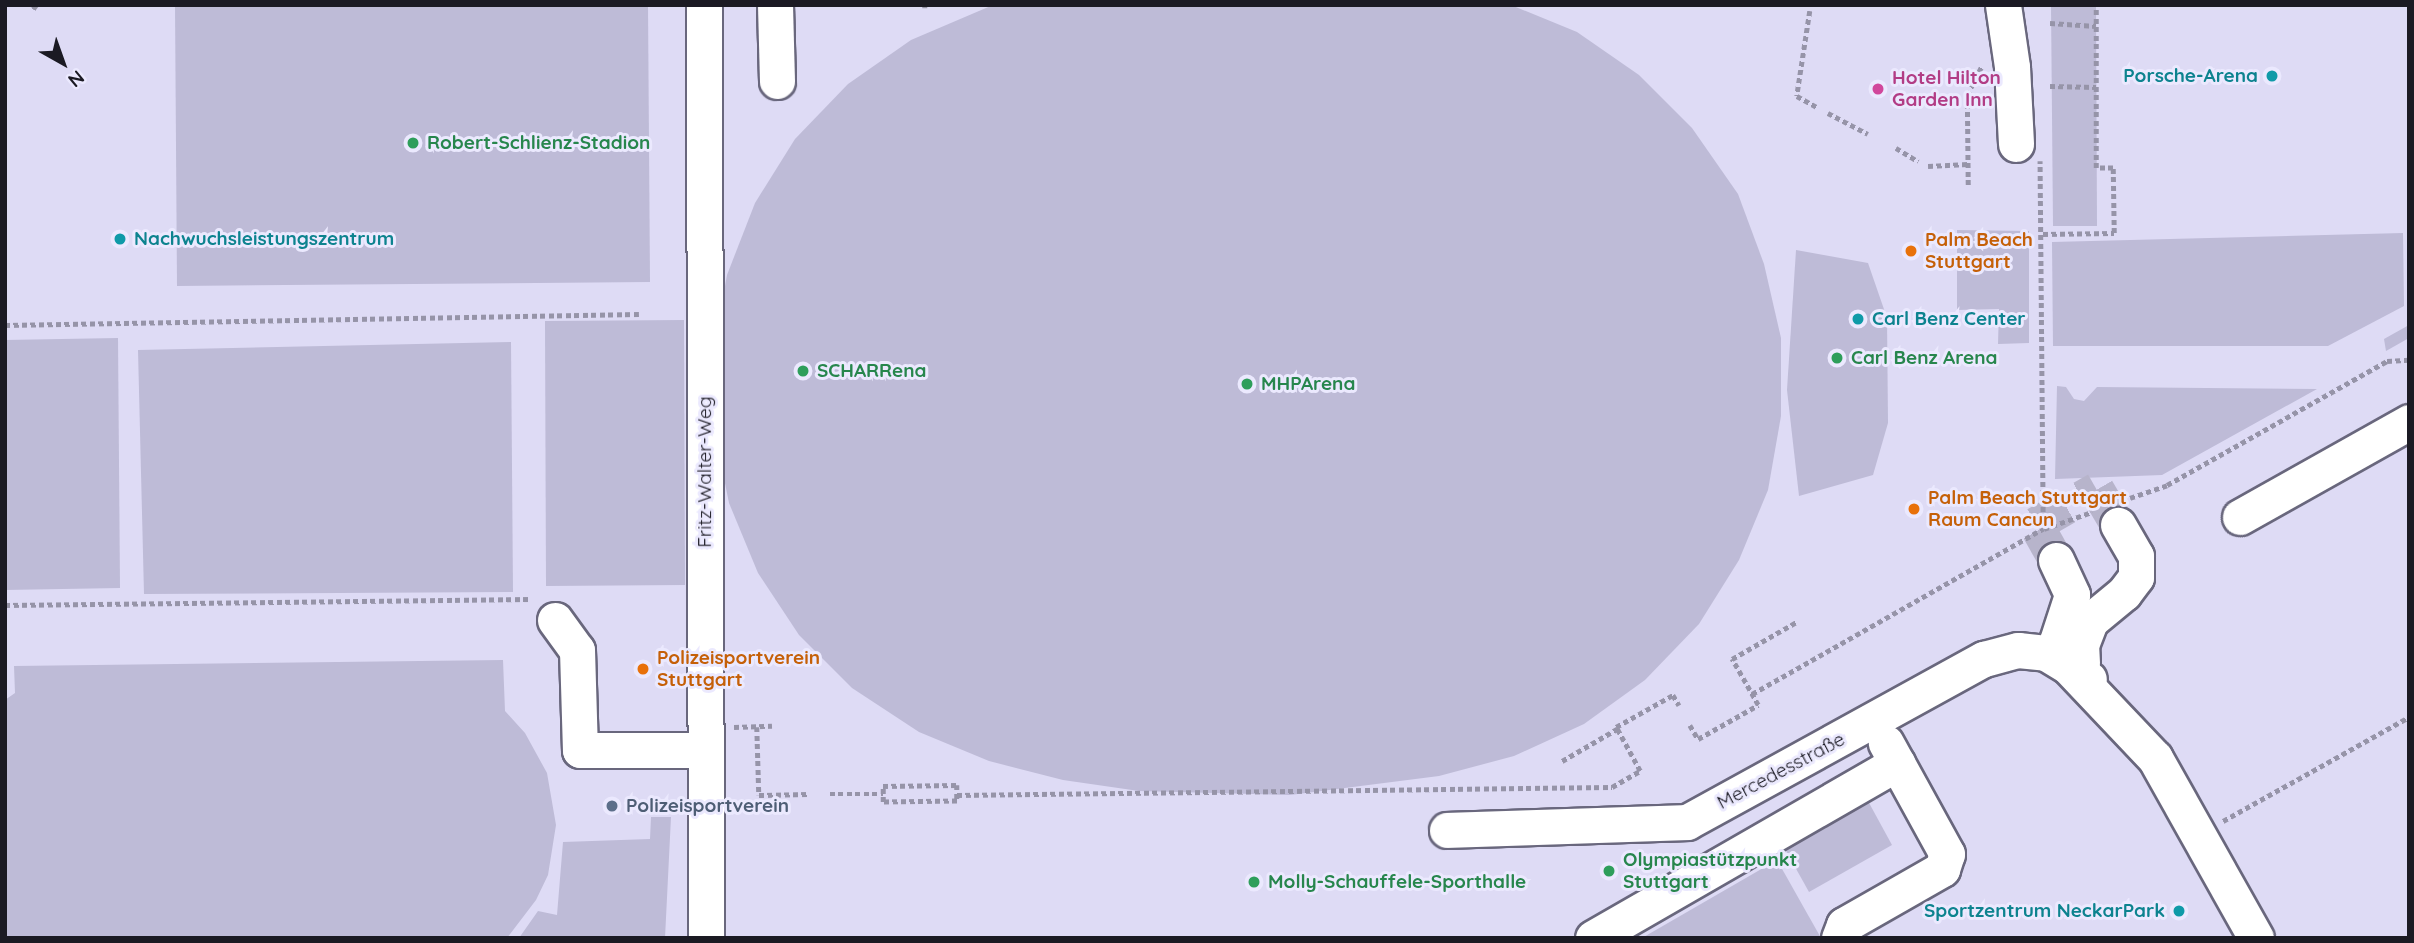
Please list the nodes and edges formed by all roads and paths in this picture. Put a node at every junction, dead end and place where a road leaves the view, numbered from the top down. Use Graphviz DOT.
graph roads {
  1 [pos="704,5"];
  2 [pos="775,5"];
  3 [pos="2003,5"];
  4 [pos="2096,5"];
  5 [pos="1810,11"];
  6 [pos="2050,23"];
  7 [pos="2096,26"];
  8 [pos="777,81"];
  9 [pos="2050,86"];
  10 [pos="2096,87"];
  11 [pos="1967,94"];
  12 [pos="1819,108"];
  13 [pos="1829,113"];
  14 [pos="1868,134"];
  15 [pos="2016,144"];
  16 [pos="1896,148"];
  17 [pos="1918,161"];
  18 [pos="1968,164"];
  19 [pos="1928,166"];
  20 [pos="2041,172"];
  21 [pos="1968,185"];
  22 [pos="2043,234"];
  23 [pos="639,314"];
  24 [pos="5,325"];
  25 [pos="2409,360"];
  26 [pos="2409,422"];
  27 [pos="2167,485"];
  28 [pos="2240,517"];
  29 [pos="2118,525"];
  30 [pos="2056,560"];
  31 [pos="5,605"];
  32 [pos="543,609"];
  33 [pos="1798,621"];
  34 [pos="2060,658"];
  35 [pos="2095,688"];
  36 [pos="1752,694"];
  37 [pos="1679,705"];
  38 [pos="2409,717"];
  39 [pos="1875,722"];
  40 [pos="1690,725"];
  41 [pos="772,726"];
  42 [pos="757,727"];
  43 [pos="1617,729"];
  44 [pos="705,739"];
  45 [pos="1562,761"];
  46 [pos="1897,763"];
  47 [pos="808,794"];
  48 [pos="830,794"];
  49 [pos="883,794"];
  50 [pos="957,795"];
  51 [pos="1447,830"];
  52 [pos="2200,838"];
  53 [pos="706,938"];
  54 [pos="1593,938"];
  55 [pos="1839,938"];
  56 [pos="2256,938"];
  1 -- 44 [label="street, Fritz-Walter-Weg"];
  2 -- 8 [label="street"];
  3 -- 15 [label="street"];
  4 -- 7 [label="path"];
  5 -- 12 [label="path"];
  6 -- 7 [label="path"];
  7 -- 10 [label="path"];
  9 -- 10 [label="path"];
  10 -- 22 [label="path"];
  11 -- 18 [label="path"];
  13 -- 14 [label="path"];
  16 -- 17 [label="path"];
  18 -- 19 [label="path"];
  18 -- 21 [label="path"];
  20 -- 22 [label="path"];
  22 -- 36 [label="path"];
  23 -- 24 [label="path"];
  25 -- 27 [label="path"];
  26 -- 28 [label="street"];
  29 -- 35 [label="street"];
  30 -- 34 [label="street"];
  31 -- 32 [label="path"];
  32 -- 44 [label="street"];
  33 -- 36 [label="path"];
  34 -- 35 [label="street"];
  34 -- 39 [label="street, Mercedesstraße"];
  35 -- 52 [label="street"];
  36 -- 40 [label="path"];
  37 -- 43 [label="path"];
  38 -- 52 [label="path"];
  39 -- 46 [label="street"];
  39 -- 51 [label="street, Mercedesstraße"];
  41 -- 42 [label="path"];
  42 -- 44 [label="path"];
  42 -- 47 [label="path"];
  43 -- 45 [label="path"];
  43 -- 50 [label="path"];
  44 -- 53 [label="street, Fritz-Walter-Weg"];
  46 -- 54 [label="street"];
  46 -- 55 [label="street"];
  48 -- 49 [label="path"];
  49 -- 50 [label="path"];
  49 -- 50 [label="path"];
  52 -- 56 [label="street"];
}
